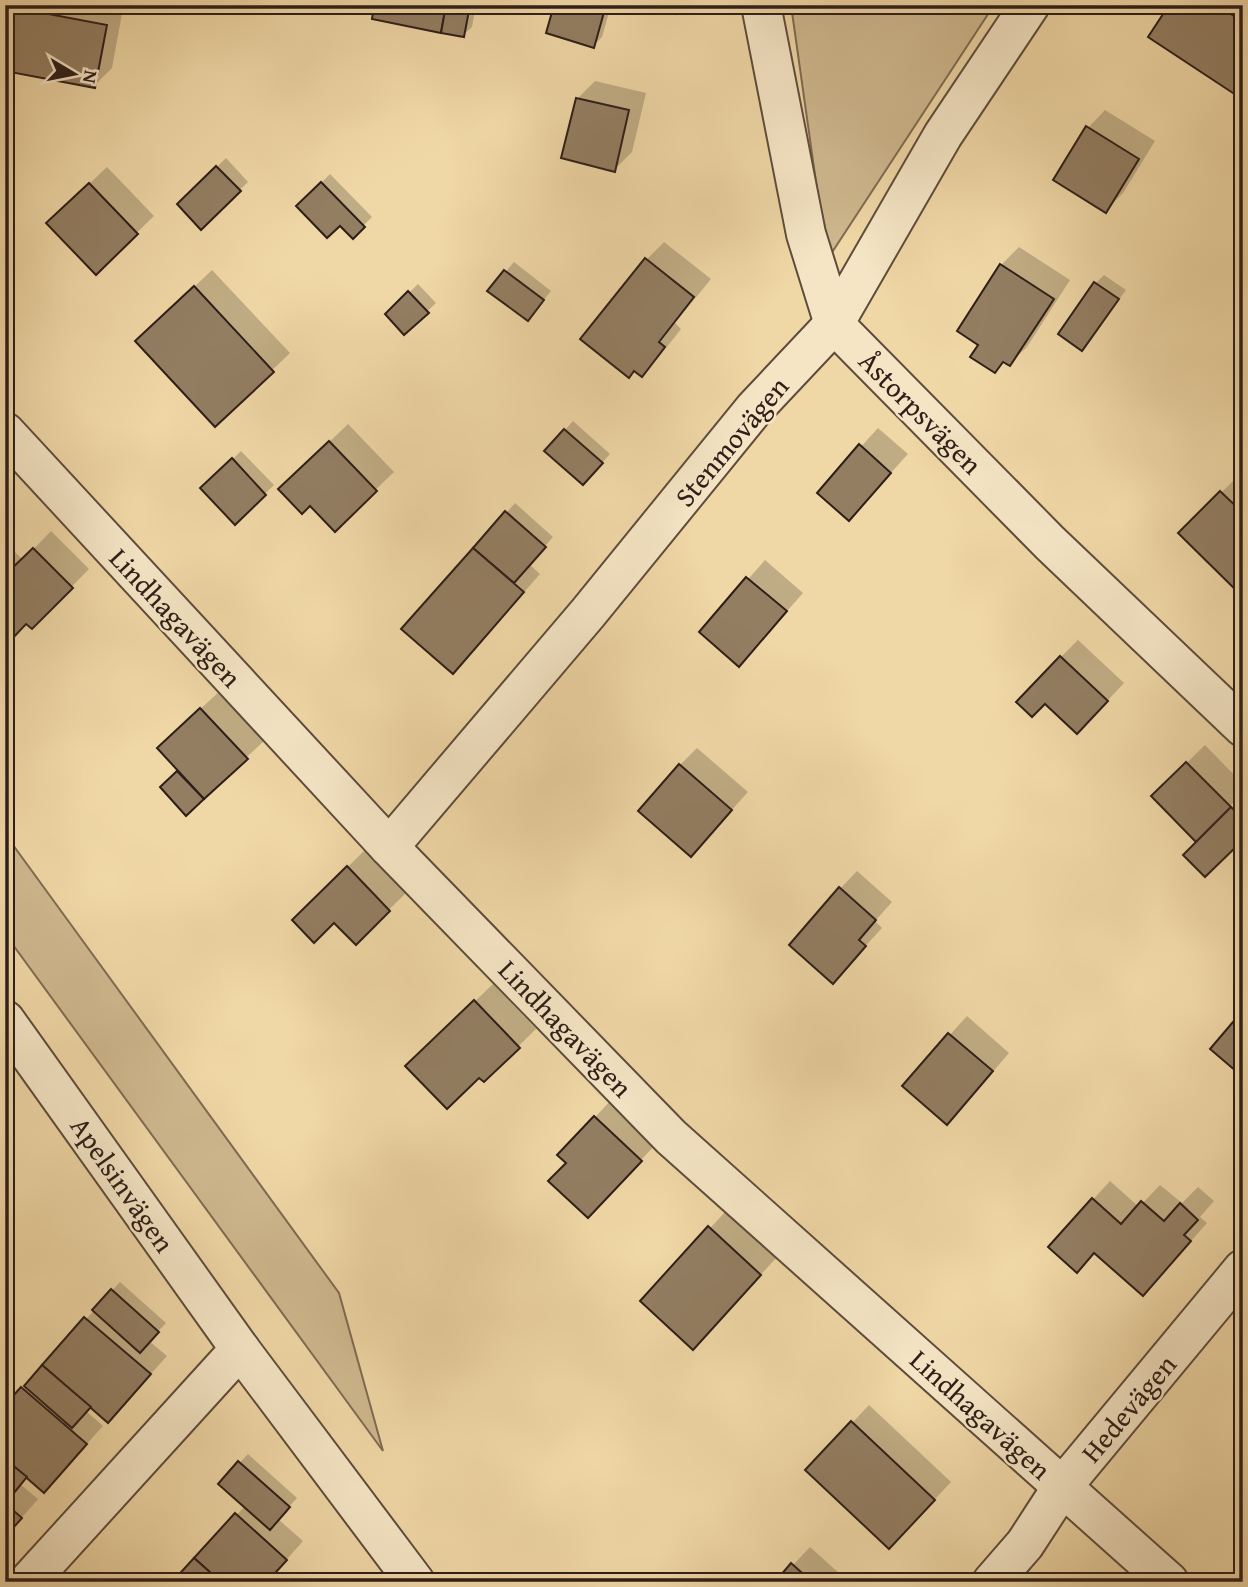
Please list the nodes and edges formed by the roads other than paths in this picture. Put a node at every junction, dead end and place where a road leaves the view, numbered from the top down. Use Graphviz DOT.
graph roads {
  1 [pos="761,5"];
  2 [pos="1030,5"];
  3 [pos="834,324"];
  4 [pos="5,432"];
  5 [pos="1243,727"];
  6 [pos="389,847"];
  7 [pos="5,1020"];
  8 [pos="1243,1269"];
  9 [pos="240,1349"];
  10 [pos="1062,1487"];
  11 [pos="28,1582"];
  12 [pos="415,1582"];
  13 [pos="992,1582"];
  14 [pos="1169,1582"];
  1 -- 3 [label="street, Åstorpsvägen"];
  2 -- 3 [label="street, Stenmovägen"];
  3 -- 5 [label="street, Åstorpsvägen"];
  3 -- 6 [label="street, Stenmovägen"];
  4 -- 6 [label="street, Lindhagavägen"];
  6 -- 10 [label="street, Lindhagavägen"];
  7 -- 9 [label="street, Apelsinvägen"];
  8 -- 10 [label="street, Hedevägen"];
  9 -- 11 [label="street"];
  9 -- 12 [label="street, Apelsinvägen"];
  10 -- 13 [label="street, Hedevägen"];
  10 -- 14 [label="street, Lindhagavägen"];
}
